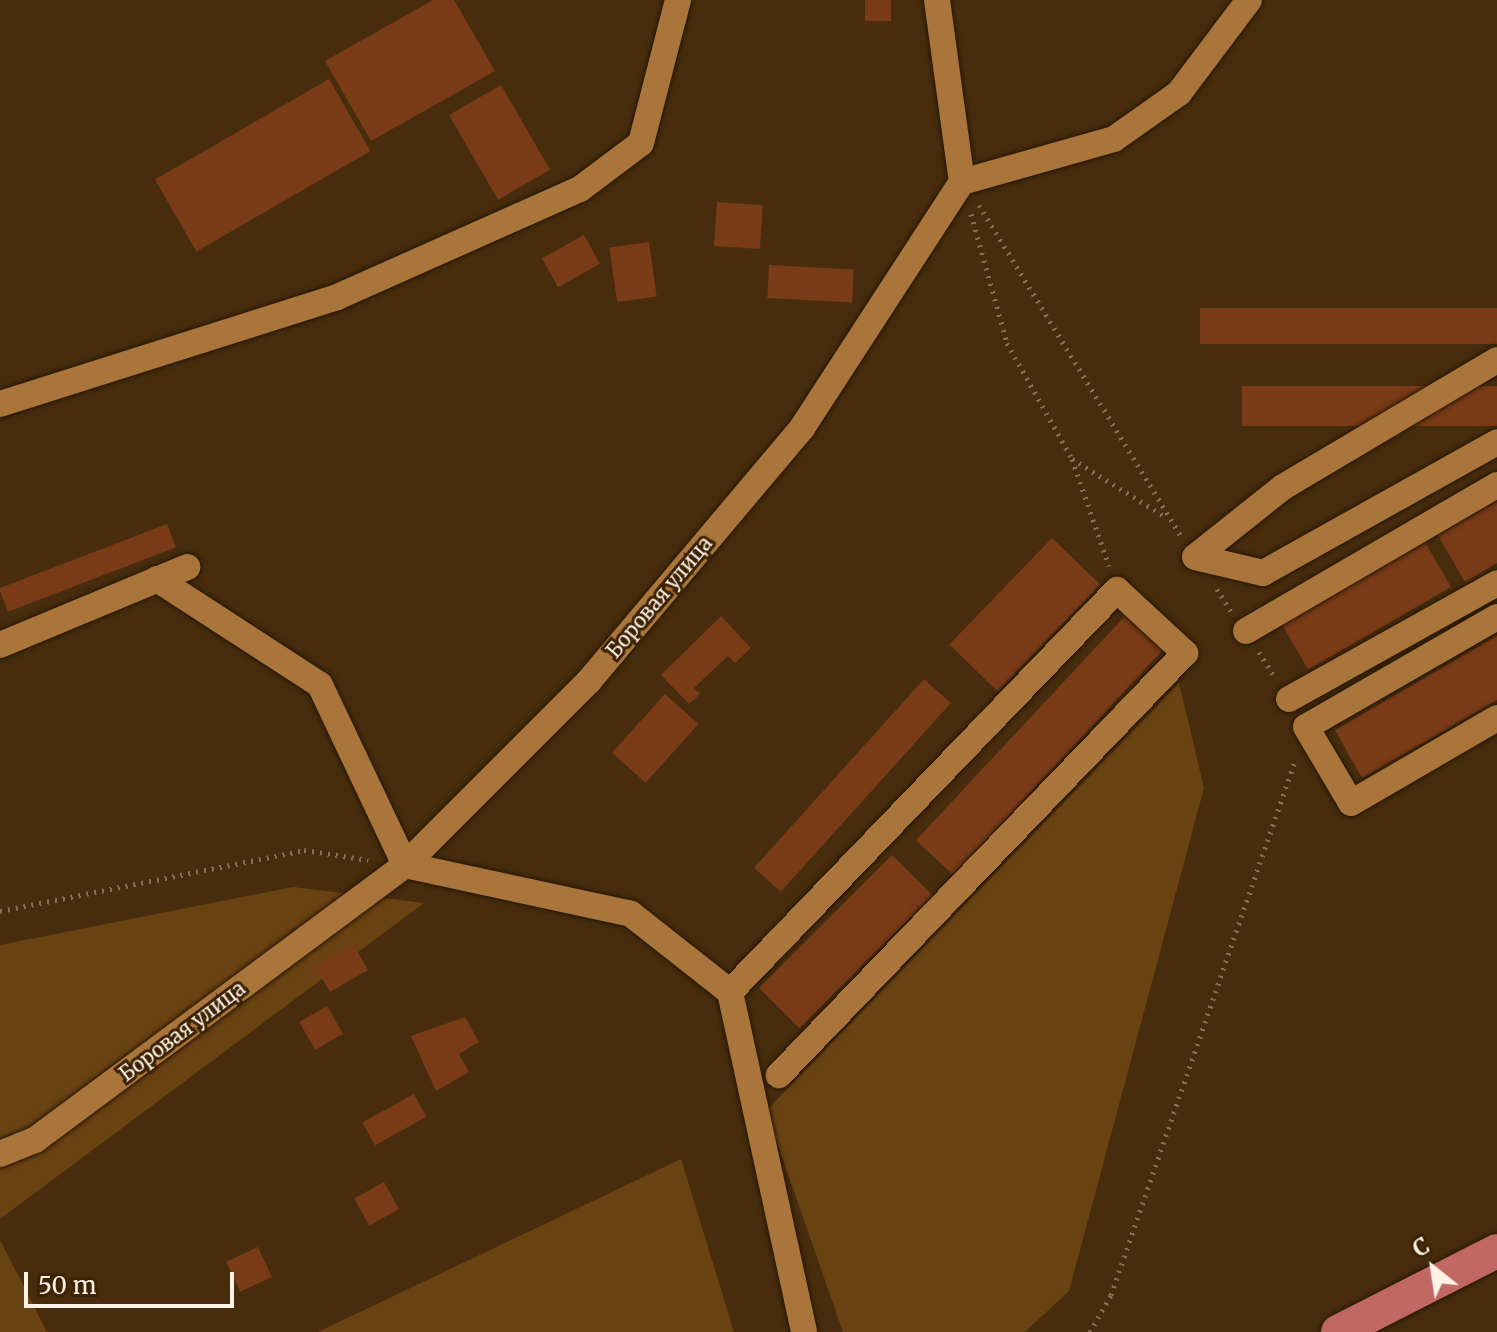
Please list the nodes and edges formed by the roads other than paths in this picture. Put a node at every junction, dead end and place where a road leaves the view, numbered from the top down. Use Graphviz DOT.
graph roads {
  1 [pos="678,0"];
  2 [pos="937,0"];
  3 [pos="1249,0"];
  4 [pos="962,182"];
  5 [pos="1497,360"];
  6 [pos="0,404"];
  7 [pos="1497,442"];
  8 [pos="1497,485"];
  9 [pos="187,567"];
  10 [pos="157,579"];
  11 [pos="1497,583"];
  12 [pos="1497,617"];
  13 [pos="1246,631"];
  14 [pos="0,645"];
  15 [pos="1289,699"];
  16 [pos="1497,718"];
  17 [pos="405,865"];
  18 [pos="730,992"];
  19 [pos="779,1075"];
  20 [pos="0,1154"];
  21 [pos="1497,1251"];
  22 [pos="804,1332"];
  23 [pos="1338,1332"];
  1 -- 6 [label="street"];
  2 -- 4 [label="street"];
  3 -- 4 [label="street"];
  4 -- 17 [label="street, Боровая улица"];
  5 -- 7 [label="street"];
  8 -- 13 [label="street"];
  9 -- 10 [label="street"];
  10 -- 14 [label="street"];
  10 -- 17 [label="street"];
  11 -- 15 [label="street"];
  12 -- 16 [label="street"];
  17 -- 18 [label="street"];
  17 -- 20 [label="street, Боровая улица"];
  18 -- 19 [label="street"];
  18 -- 22 [label="street"];
  21 -- 23 [label="main road"];
}
